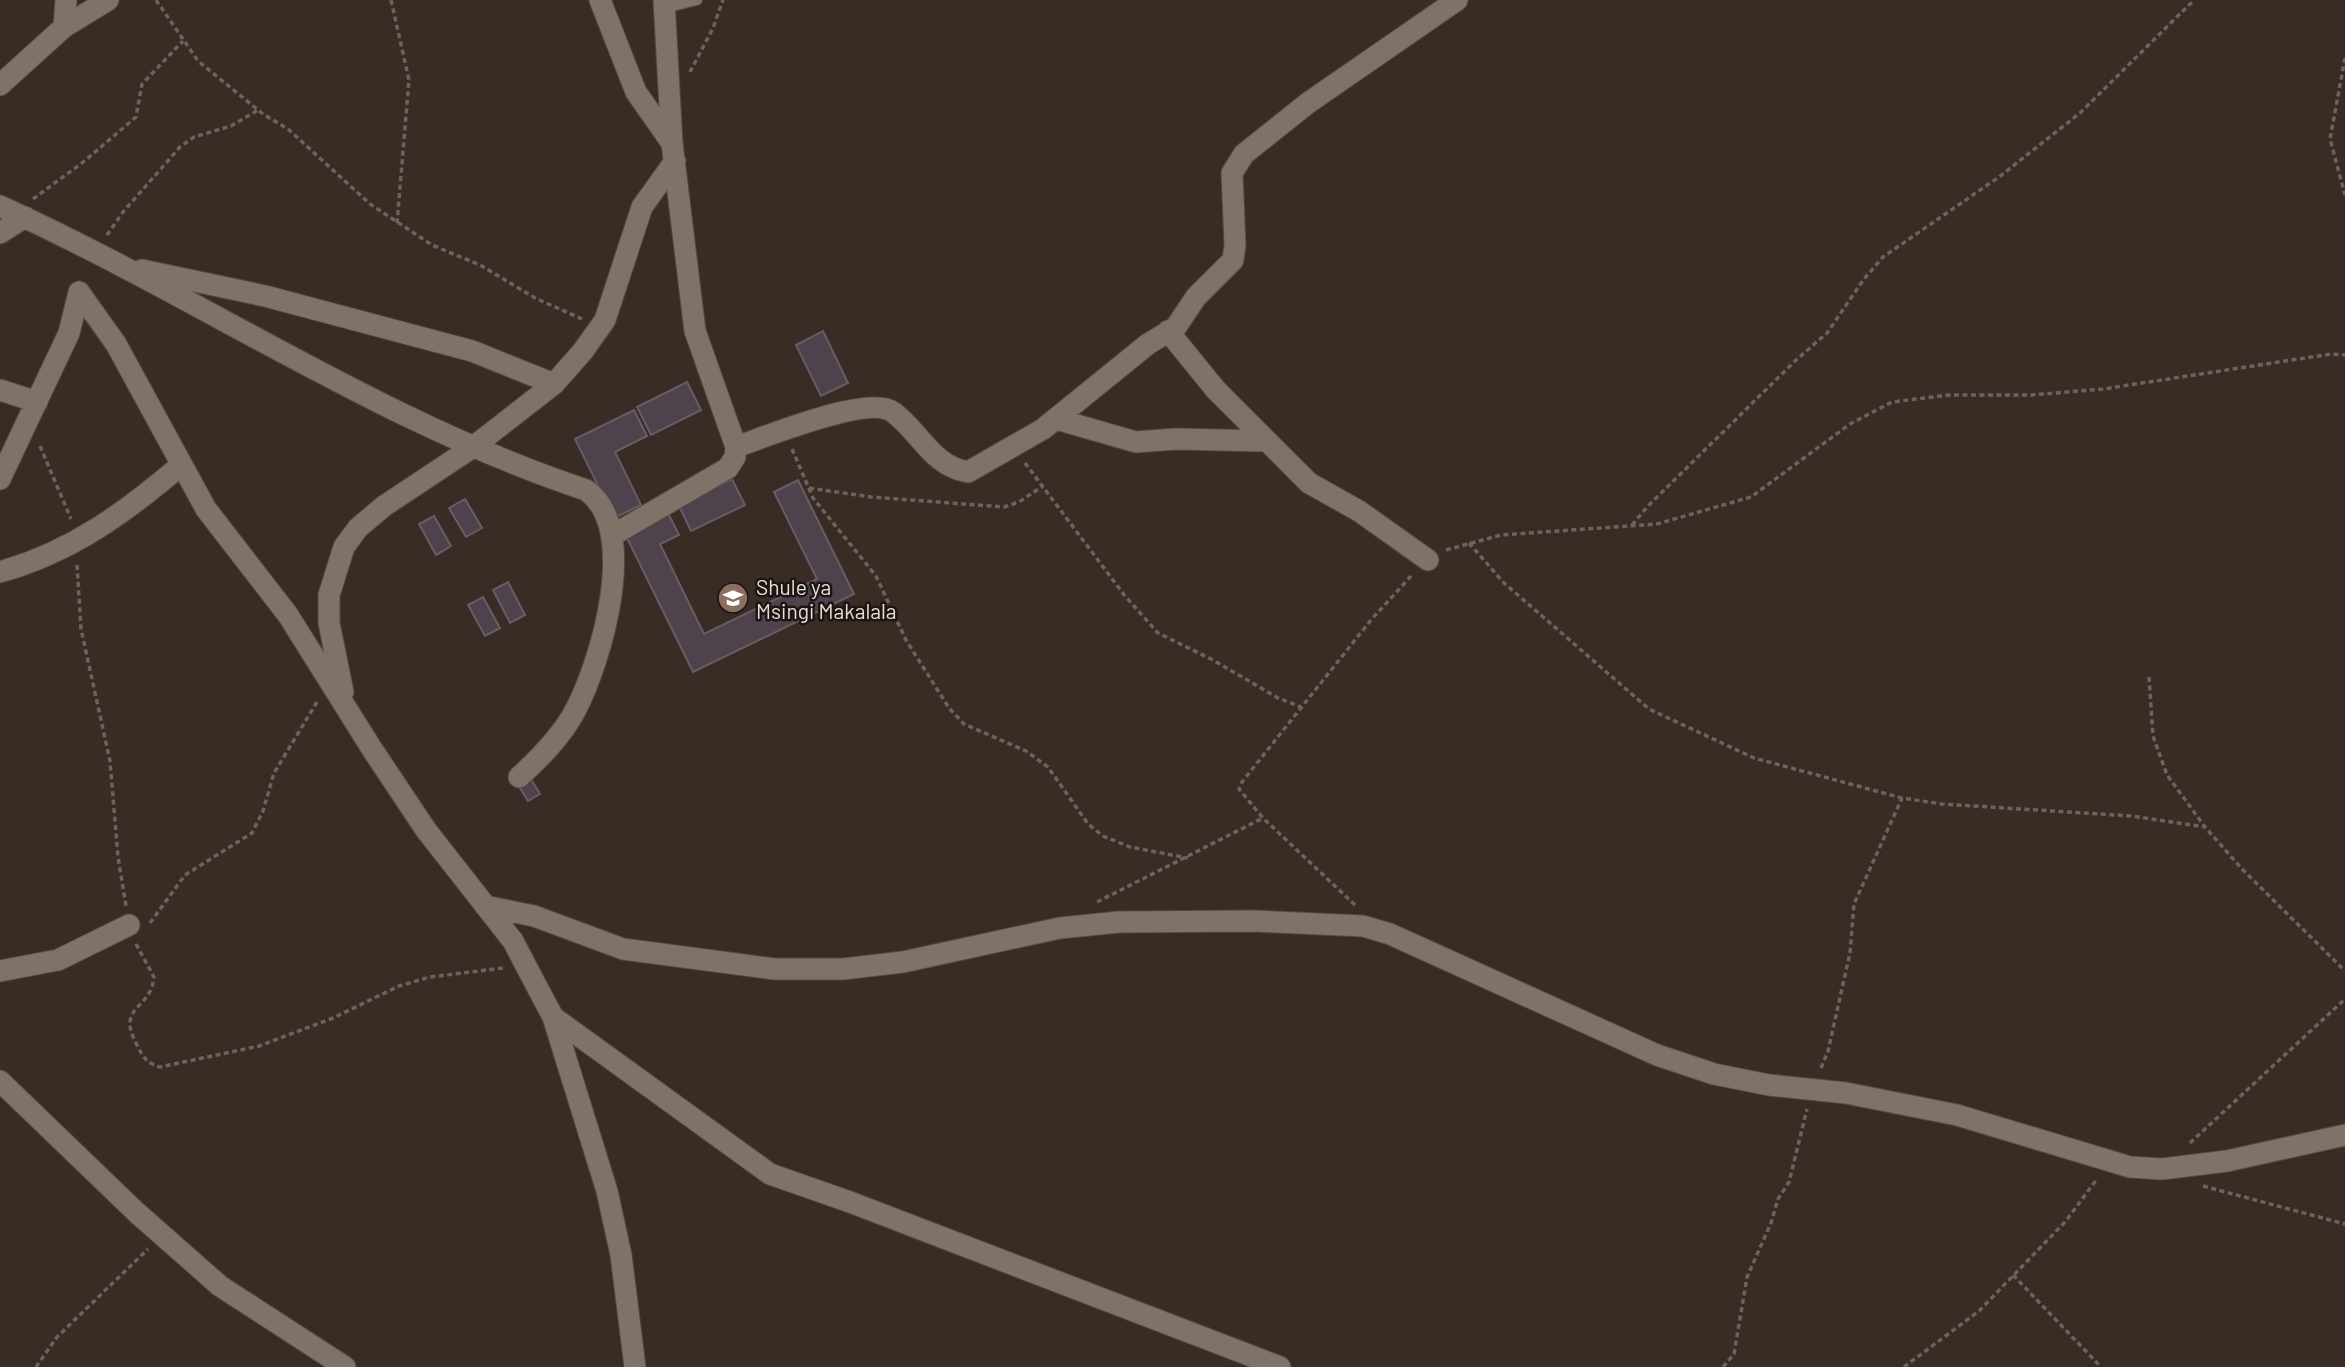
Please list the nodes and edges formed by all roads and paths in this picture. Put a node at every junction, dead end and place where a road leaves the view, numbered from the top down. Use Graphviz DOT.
graph roads {
  1 [pos="66,0"];
  2 [pos="108,0"];
  3 [pos="156,0"];
  4 [pos="391,0"];
  5 [pos="600,0"];
  6 [pos="697,0"];
  7 [pos="723,0"];
  8 [pos="1457,0"];
  9 [pos="2194,0"];
  10 [pos="664,4"];
  11 [pos="64,27"];
  12 [pos="184,41"];
  13 [pos="2345,58"];
  14 [pos="689,74"];
  15 [pos="0,85"];
  16 [pos="258,110"];
  17 [pos="673,152"];
  18 [pos="2345,195"];
  19 [pos="14,212"];
  20 [pos="397,223"];
  21 [pos="0,233"];
  22 [pos="96,252"];
  23 [pos="119,265"];
  24 [pos="599,327"];
  25 [pos="1168,331"];
  26 [pos="2345,355"];
  27 [pos="554,384"];
  28 [pos="0,390"];
  29 [pos="37,402"];
  30 [pos="1056,419"];
  31 [pos="28,422"];
  32 [pos="784,431"];
  33 [pos="1265,441"];
  34 [pos="473,447"];
  35 [pos="736,447"];
  36 [pos="1013,447"];
  37 [pos="181,466"];
  38 [pos="0,479"];
  39 [pos="1043,486"];
  40 [pos="809,488"];
  41 [pos="1632,525"];
  42 [pos="613,535"];
  43 [pos="77,543"];
  44 [pos="1469,543"];
  45 [pos="1428,560"];
  46 [pos="0,572"];
  47 [pos="2150,677"];
  48 [pos="329,678"];
  49 [pos="346,707"];
  50 [pos="1302,708"];
  51 [pos="519,777"];
  52 [pos="1902,798"];
  53 [pos="1263,818"];
  54 [pos="2205,827"];
  55 [pos="1188,858"];
  56 [pos="1094,903"];
  57 [pos="485,906"];
  58 [pos="132,932"];
  59 [pos="1385,932"];
  60 [pos="526,965"];
  61 [pos="0,971"];
  62 [pos="2345,971"];
  63 [pos="2345,999"];
  64 [pos="553,1017"];
  65 [pos="0,1082"];
  66 [pos="1811,1090"];
  67 [pos="2345,1135"];
  68 [pos="2111,1161"];
  69 [pos="2162,1169"];
  70 [pos="2201,1186"];
  71 [pos="2345,1224"];
  72 [pos="162,1235"];
  73 [pos="2013,1275"];
  74 [pos="36,1367"];
  75 [pos="345,1367"];
  76 [pos="635,1367"];
  77 [pos="1280,1367"];
  78 [pos="1723,1367"];
  79 [pos="1904,1367"];
  80 [pos="2101,1367"];
  1 -- 11 [label="street"];
  2 -- 11 [label="street"];
  3 -- 12 [label="path"];
  4 -- 20 [label="path"];
  5 -- 17 [label="street"];
  6 -- 10 [label="lane"];
  7 -- 14 [label="path"];
  8 -- 25 [label="street"];
  9 -- 41 [label="path"];
  10 -- 17 [label="street"];
  11 -- 15 [label="street"];
  12 -- 16 [label="path"];
  12 -- 19 [label="path"];
  13 -- 18 [label="path"];
  16 -- 20 [label="path"];
  16 -- 22 [label="path"];
  17 -- 24 [label="street"];
  17 -- 35 [label="street"];
  19 -- 21 [label="street"];
  19 -- 22 [label="street"];
  20 -- 24 [label="path"];
  22 -- 23 [label="street"];
  23 -- 27 [label="street"];
  23 -- 34 [label="street"];
  24 -- 27 [label="street"];
  25 -- 30 [label="street"];
  25 -- 33 [label="street"];
  26 -- 41 [label="path"];
  27 -- 34 [label="street"];
  28 -- 29 [label="street"];
  29 -- 31 [label="street"];
  29 -- 37 [label="street"];
  30 -- 33 [label="street"];
  30 -- 36 [label="street"];
  31 -- 38 [label="street"];
  31 -- 43 [label="path"];
  32 -- 35 [label="street"];
  32 -- 36 [label="street"];
  32 -- 40 [label="path"];
  33 -- 45 [label="street"];
  34 -- 42 [label="street"];
  34 -- 49 [label="street"];
  35 -- 42 [label="street"];
  36 -- 39 [label="path"];
  37 -- 43 [label="street"];
  37 -- 48 [label="street"];
  39 -- 40 [label="path"];
  39 -- 50 [label="path"];
  40 -- 55 [label="path"];
  41 -- 44 [label="path"];
  42 -- 51 [label="street"];
  43 -- 46 [label="street"];
  43 -- 58 [label="path"];
  44 -- 45 [label="path"];
  44 -- 52 [label="path"];
  45 -- 50 [label="path"];
  47 -- 54 [label="path"];
  48 -- 49 [label="street"];
  48 -- 58 [label="path"];
  49 -- 57 [label="street"];
  50 -- 53 [label="path"];
  52 -- 54 [label="path"];
  52 -- 66 [label="path"];
  53 -- 55 [label="path"];
  53 -- 59 [label="path"];
  54 -- 62 [label="path"];
  55 -- 56 [label="path"];
  57 -- 59 [label="street"];
  57 -- 60 [label="street"];
  58 -- 60 [label="path"];
  58 -- 61 [label="street"];
  59 -- 66 [label="street"];
  60 -- 64 [label="street"];
  63 -- 69 [label="path"];
  64 -- 76 [label="street"];
  64 -- 77 [label="street"];
  65 -- 72 [label="street"];
  66 -- 68 [label="street"];
  66 -- 78 [label="path"];
  67 -- 69 [label="street"];
  68 -- 69 [label="street"];
  68 -- 73 [label="path"];
  70 -- 71 [label="path"];
  72 -- 74 [label="path"];
  72 -- 75 [label="street"];
  73 -- 79 [label="path"];
  73 -- 80 [label="path"];
}
